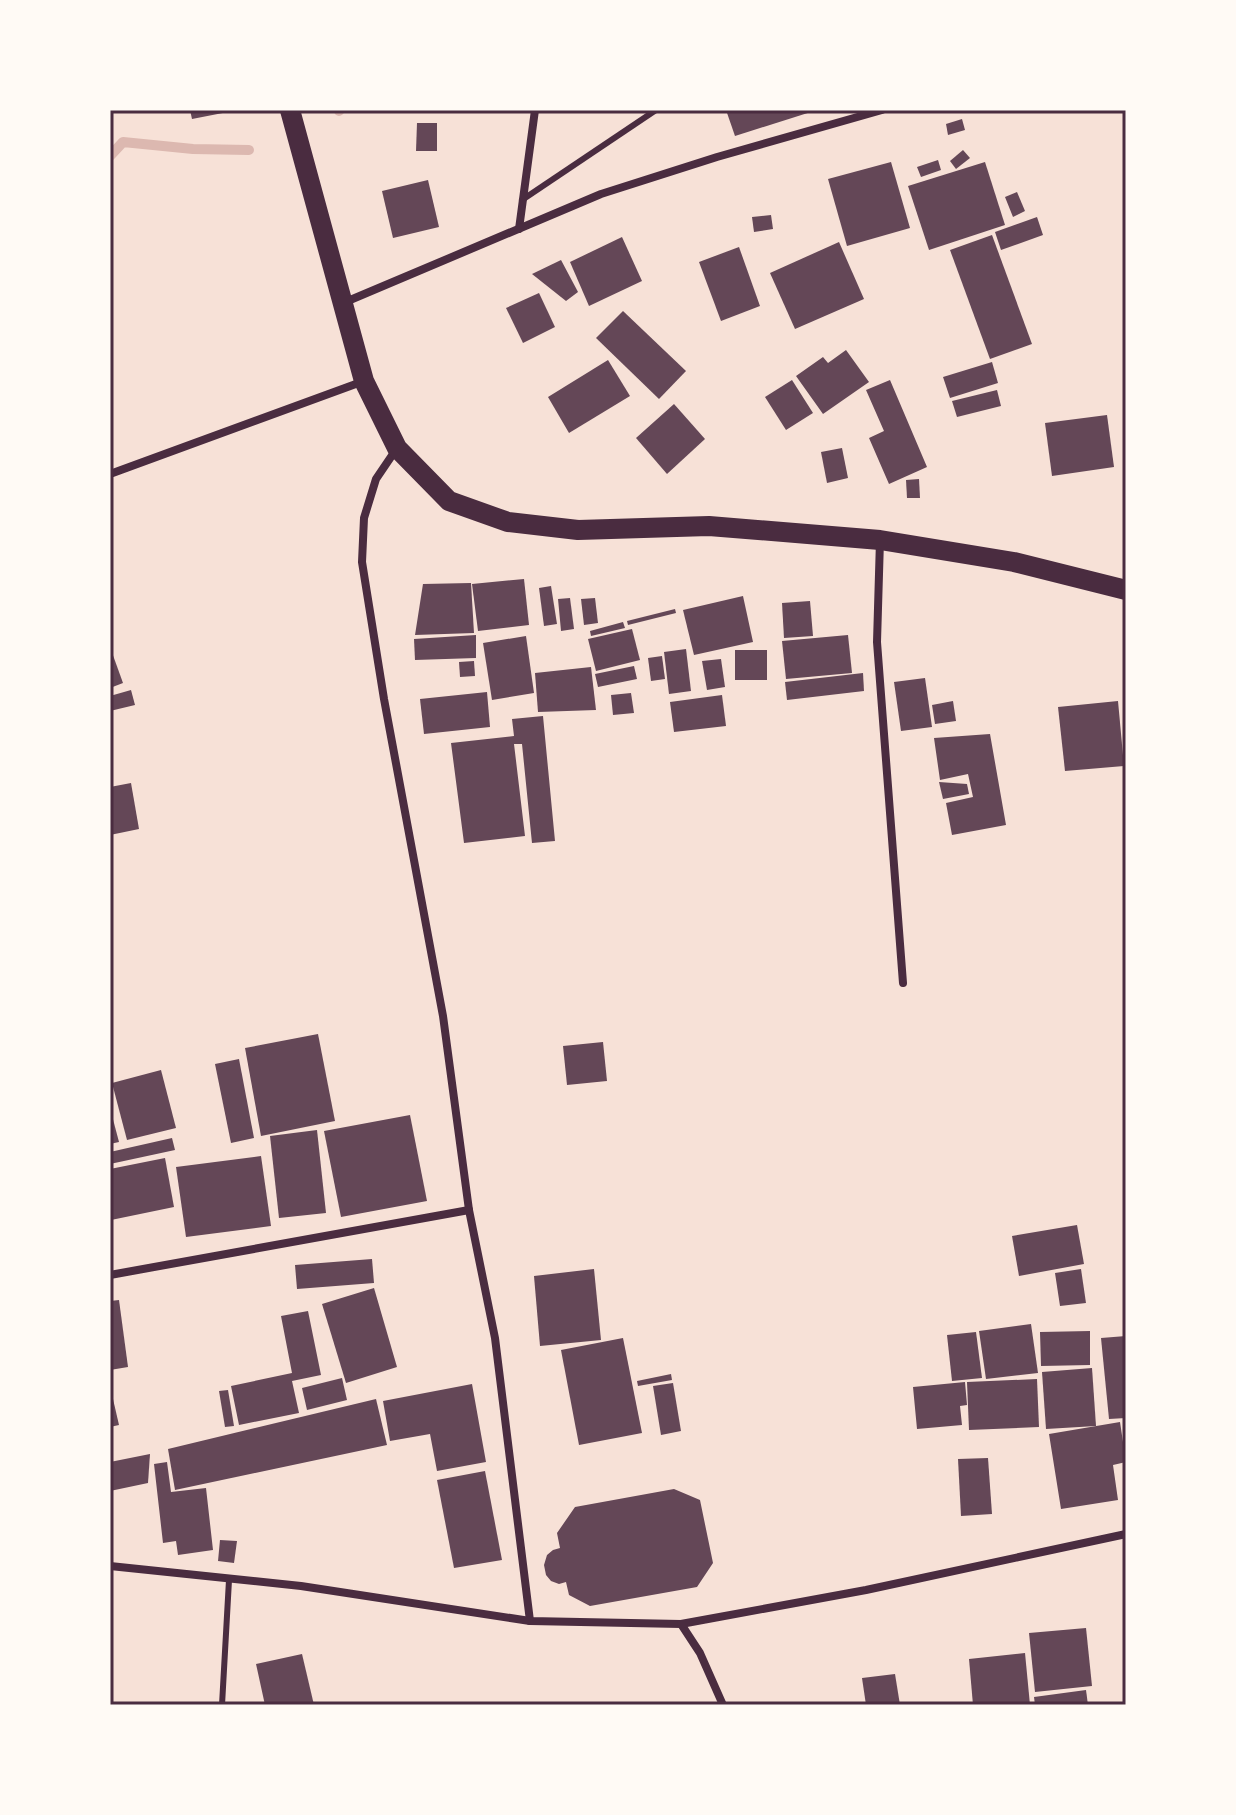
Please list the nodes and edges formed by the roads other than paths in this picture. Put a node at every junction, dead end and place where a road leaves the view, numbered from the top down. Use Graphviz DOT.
graph roads {
  1 [pos="290,110"];
  2 [pos="535,110"];
  3 [pos="656,110"];
  4 [pos="882,110"];
  5 [pos="522,200"];
  6 [pos="519,229"];
  7 [pos="342,304"];
  8 [pos="364,381"];
  9 [pos="397,448"];
  10 [pos="110,474"];
  11 [pos="880,540"];
  12 [pos="1126,590"];
  13 [pos="903,983"];
  14 [pos="469,1210"];
  15 [pos="110,1275"];
  16 [pos="1126,1534"];
  17 [pos="110,1566"];
  18 [pos="229,1580"];
  19 [pos="530,1621"];
  20 [pos="681,1624"];
  21 [pos="222,1705"];
  22 [pos="723,1705"];
  1 -- 7 [label="main road"];
  2 -- 5 [label="street"];
  3 -- 5 [label="lane"];
  4 -- 6 [label="street"];
  5 -- 6 [label="street"];
  6 -- 7 [label="street"];
  7 -- 8 [label="main road"];
  8 -- 9 [label="main road"];
  8 -- 10 [label="street"];
  9 -- 11 [label="main road"];
  9 -- 14 [label="street"];
  11 -- 12 [label="main road"];
  11 -- 13 [label="street"];
  14 -- 15 [label="street"];
  14 -- 19 [label="street"];
  16 -- 20 [label="street"];
  17 -- 18 [label="street"];
  18 -- 19 [label="street"];
  18 -- 21 [label="lane"];
  19 -- 20 [label="street"];
  20 -- 22 [label="street"];
}
